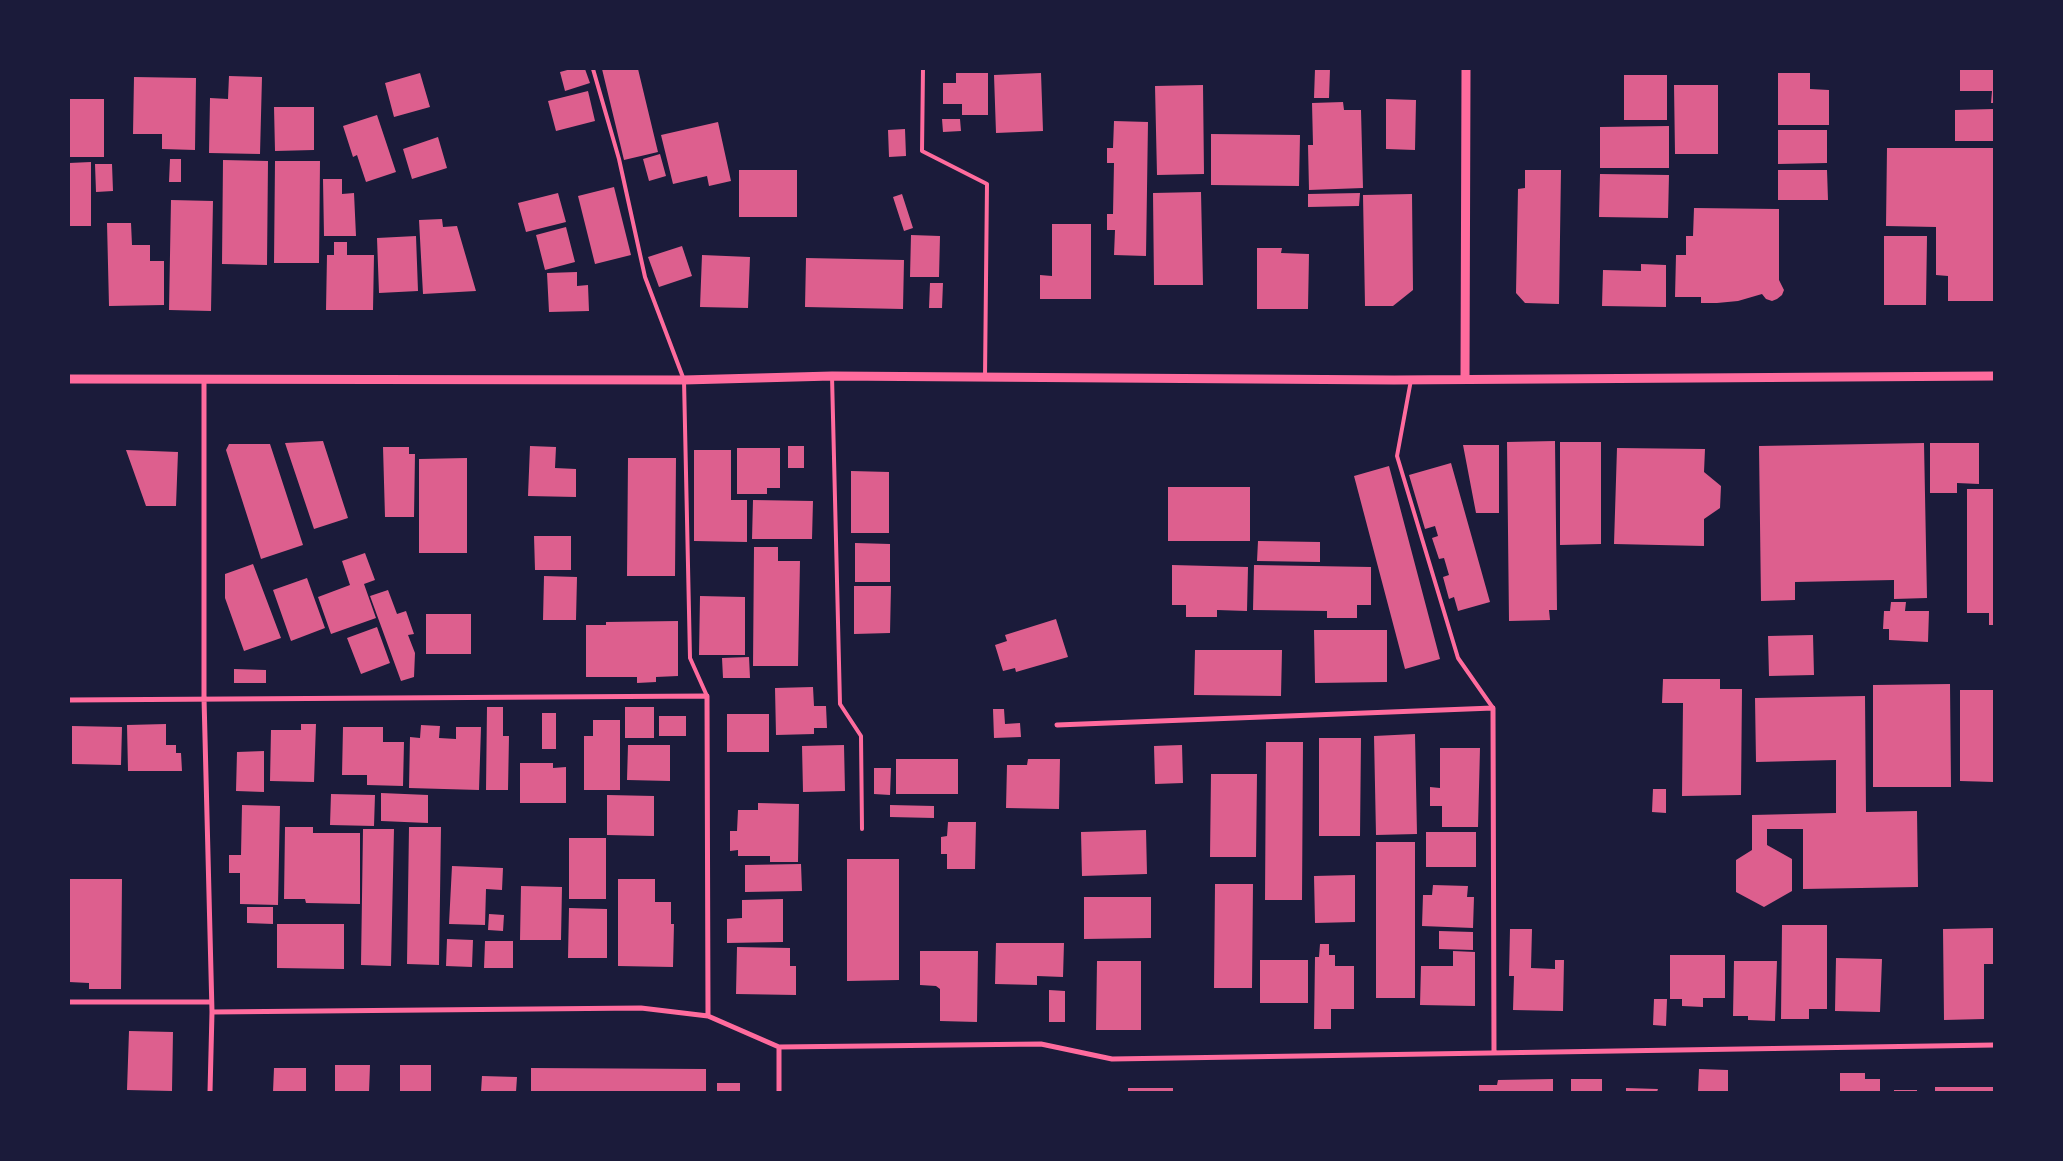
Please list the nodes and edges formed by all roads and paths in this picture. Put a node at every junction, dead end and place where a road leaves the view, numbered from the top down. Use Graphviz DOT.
graph roads {
  1 [pos="593,69"];
  2 [pos="923,69"];
  3 [pos="1466,69"];
  4 [pos="832,376"];
  5 [pos="1994,376"];
  6 [pos="985,378"];
  7 [pos="1465,378"];
  8 [pos="69,379"];
  9 [pos="204,379"];
  10 [pos="684,380"];
  11 [pos="1411,380"];
  12 [pos="707,696"];
  13 [pos="204,698"];
  14 [pos="69,700"];
  15 [pos="1493,708"];
  16 [pos="1056,724"];
  17 [pos="862,829"];
  18 [pos="69,1002"];
  19 [pos="211,1002"];
  20 [pos="212,1012"];
  21 [pos="708,1016"];
  22 [pos="1994,1045"];
  23 [pos="779,1047"];
  24 [pos="1494,1053"];
  25 [pos="210,1092"];
  26 [pos="779,1092"];
  1 -- 10 [label="lane"];
  2 -- 6 [label="lane"];
  3 -- 7 [label="street"];
  4 -- 6 [label="street"];
  4 -- 10 [label="street"];
  4 -- 17 [label="lane"];
  5 -- 7 [label="street"];
  6 -- 11 [label="street"];
  7 -- 11 [label="street"];
  8 -- 9 [label="street"];
  9 -- 10 [label="street"];
  9 -- 13 [label="street"];
  10 -- 12 [label="lane"];
  11 -- 15 [label="lane"];
  12 -- 13 [label="street"];
  12 -- 21 [label="street"];
  13 -- 14 [label="street"];
  13 -- 19 [label="street"];
  15 -- 16 [label="street"];
  15 -- 24 [label="street"];
  18 -- 19 [label="street"];
  19 -- 20 [label="street"];
  20 -- 21 [label="street"];
  20 -- 25 [label="street"];
  21 -- 23 [label="street"];
  22 -- 24 [label="street"];
  23 -- 24 [label="street"];
  23 -- 26 [label="street"];
}
